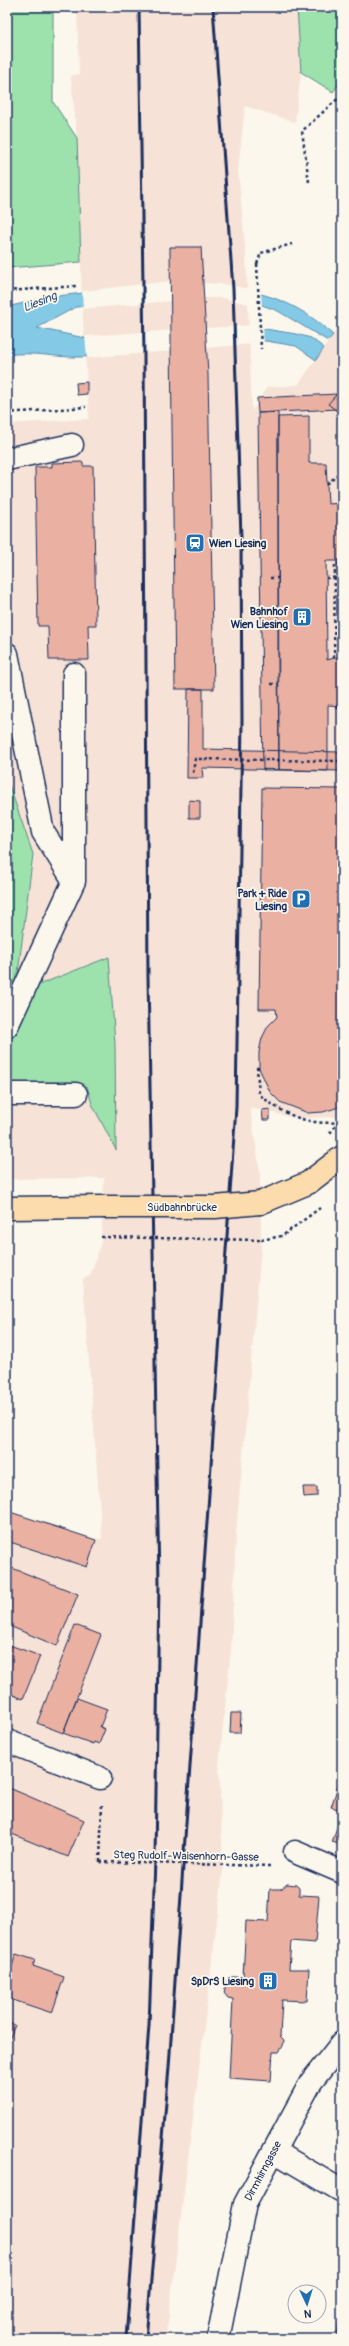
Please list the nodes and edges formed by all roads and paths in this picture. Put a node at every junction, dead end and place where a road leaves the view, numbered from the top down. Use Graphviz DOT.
graph roads {
  1 [pos="342,96"];
  2 [pos="309,182"];
  3 [pos="292,244"];
  4 [pos="76,286"];
  5 [pos="7,290"];
  6 [pos="261,349"];
  7 [pos="86,407"];
  8 [pos="7,413"];
  9 [pos="72,445"];
  10 [pos="7,460"];
  11 [pos="342,471"];
  12 [pos="327,484"];
  13 [pos="342,564"];
  14 [pos="335,577"];
  15 [pos="342,577"];
  16 [pos="270,578"];
  17 [pos="278,578"];
  18 [pos="326,578"];
  19 [pos="7,654"];
  20 [pos="334,658"];
  21 [pos="74,674"];
  22 [pos="271,684"];
  23 [pos="278,684"];
  24 [pos="337,706"];
  25 [pos="342,716"];
  26 [pos="342,762"];
  27 [pos="193,773"];
  28 [pos="74,881"];
  29 [pos="7,1026"];
  30 [pos="259,1068"];
  31 [pos="7,1094"];
  32 [pos="76,1094"];
  33 [pos="339,1122"];
  34 [pos="342,1158"];
  35 [pos="324,1206"];
  36 [pos="7,1208"];
  37 [pos="101,1237"];
  38 [pos="7,1741"];
  39 [pos="100,1778"];
  40 [pos="102,1800"];
  41 [pos="295,1852"];
  42 [pos="275,1866"];
  43 [pos="342,1872"];
  44 [pos="342,2043"];
  45 [pos="274,2151"];
  46 [pos="342,2191"];
  47 [pos="218,2339"];
  1 -- 2 [label="path"];
  3 -- 6 [label="path, bridge"];
  4 -- 5 [label="path"];
  7 -- 8 [label="path"];
  9 -- 10 [label="street"];
  11 -- 12 [label="path"];
  13 -- 14 [label="path"];
  14 -- 15 [label="path"];
  14 -- 18 [label="path"];
  14 -- 20 [label="path"];
  16 -- 17 [label="path"];
  19 -- 28 [label="street"];
  21 -- 28 [label="street"];
  22 -- 23 [label="path"];
  24 -- 25 [label="path"];
  26 -- 27 [label="path, bridge"];
  28 -- 29 [label="street"];
  30 -- 33 [label="path"];
  31 -- 32 [label="street"];
  34 -- 36 [label="main road, Südbahnbrücke, bridge"];
  35 -- 37 [label="path, bridge"];
  38 -- 39 [label="street"];
  40 -- 42 [label="path, Steg Rudolf-Waisenhorn-Gasse, bridge"];
  41 -- 43 [label="street"];
  44 -- 45 [label="street, Dirmhirngasse"];
  45 -- 46 [label="street"];
  45 -- 47 [label="street, Dirmhirngasse"];
}
